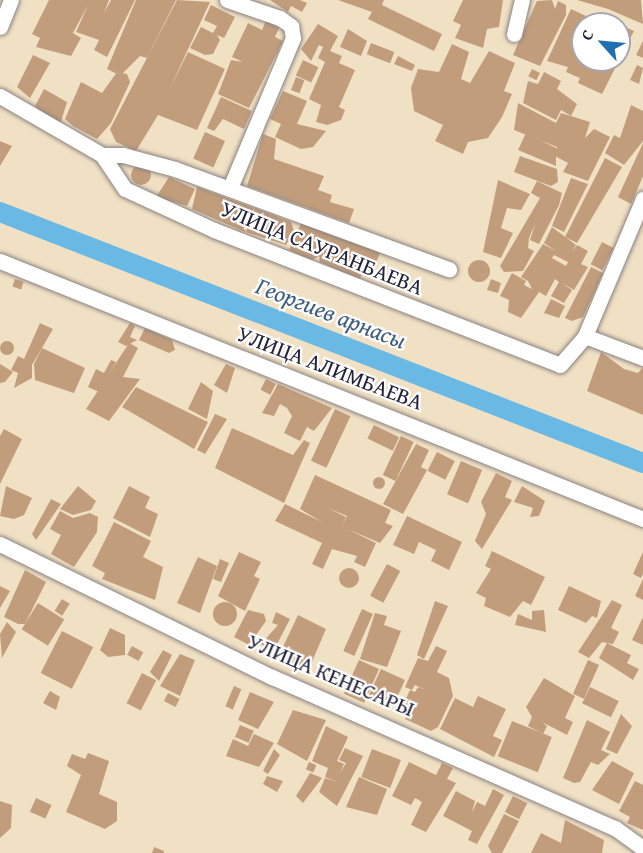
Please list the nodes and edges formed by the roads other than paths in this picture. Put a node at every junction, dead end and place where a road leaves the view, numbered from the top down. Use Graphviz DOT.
graph roads {
  1 [pos="11,0"];
  2 [pos="226,0"];
  3 [pos="522,0"];
  4 [pos="0,27"];
  5 [pos="514,34"];
  6 [pos="0,96"];
  7 [pos="102,155"];
  8 [pos="230,188"];
  9 [pos="643,199"];
  10 [pos="0,261"];
  11 [pos="449,269"];
  12 [pos="585,336"];
  13 [pos="643,358"];
  14 [pos="643,519"];
  15 [pos="0,544"];
  16 [pos="643,848"];
  1 -- 4 [label="street"];
  2 -- 8 [label="street"];
  3 -- 5 [label="street"];
  6 -- 7 [label="street, УЛИЦА САУРАНБАЕВА"];
  7 -- 8 [label="street"];
  7 -- 12 [label="street, УЛИЦА САУРАНБАЕВА"];
  8 -- 11 [label="street"];
  9 -- 12 [label="street"];
  10 -- 14 [label="street, УЛИЦА АЛИМБАЕВА"];
  12 -- 13 [label="street"];
  15 -- 16 [label="street, УЛИЦА КЕНЕСАРЫ"];
}
